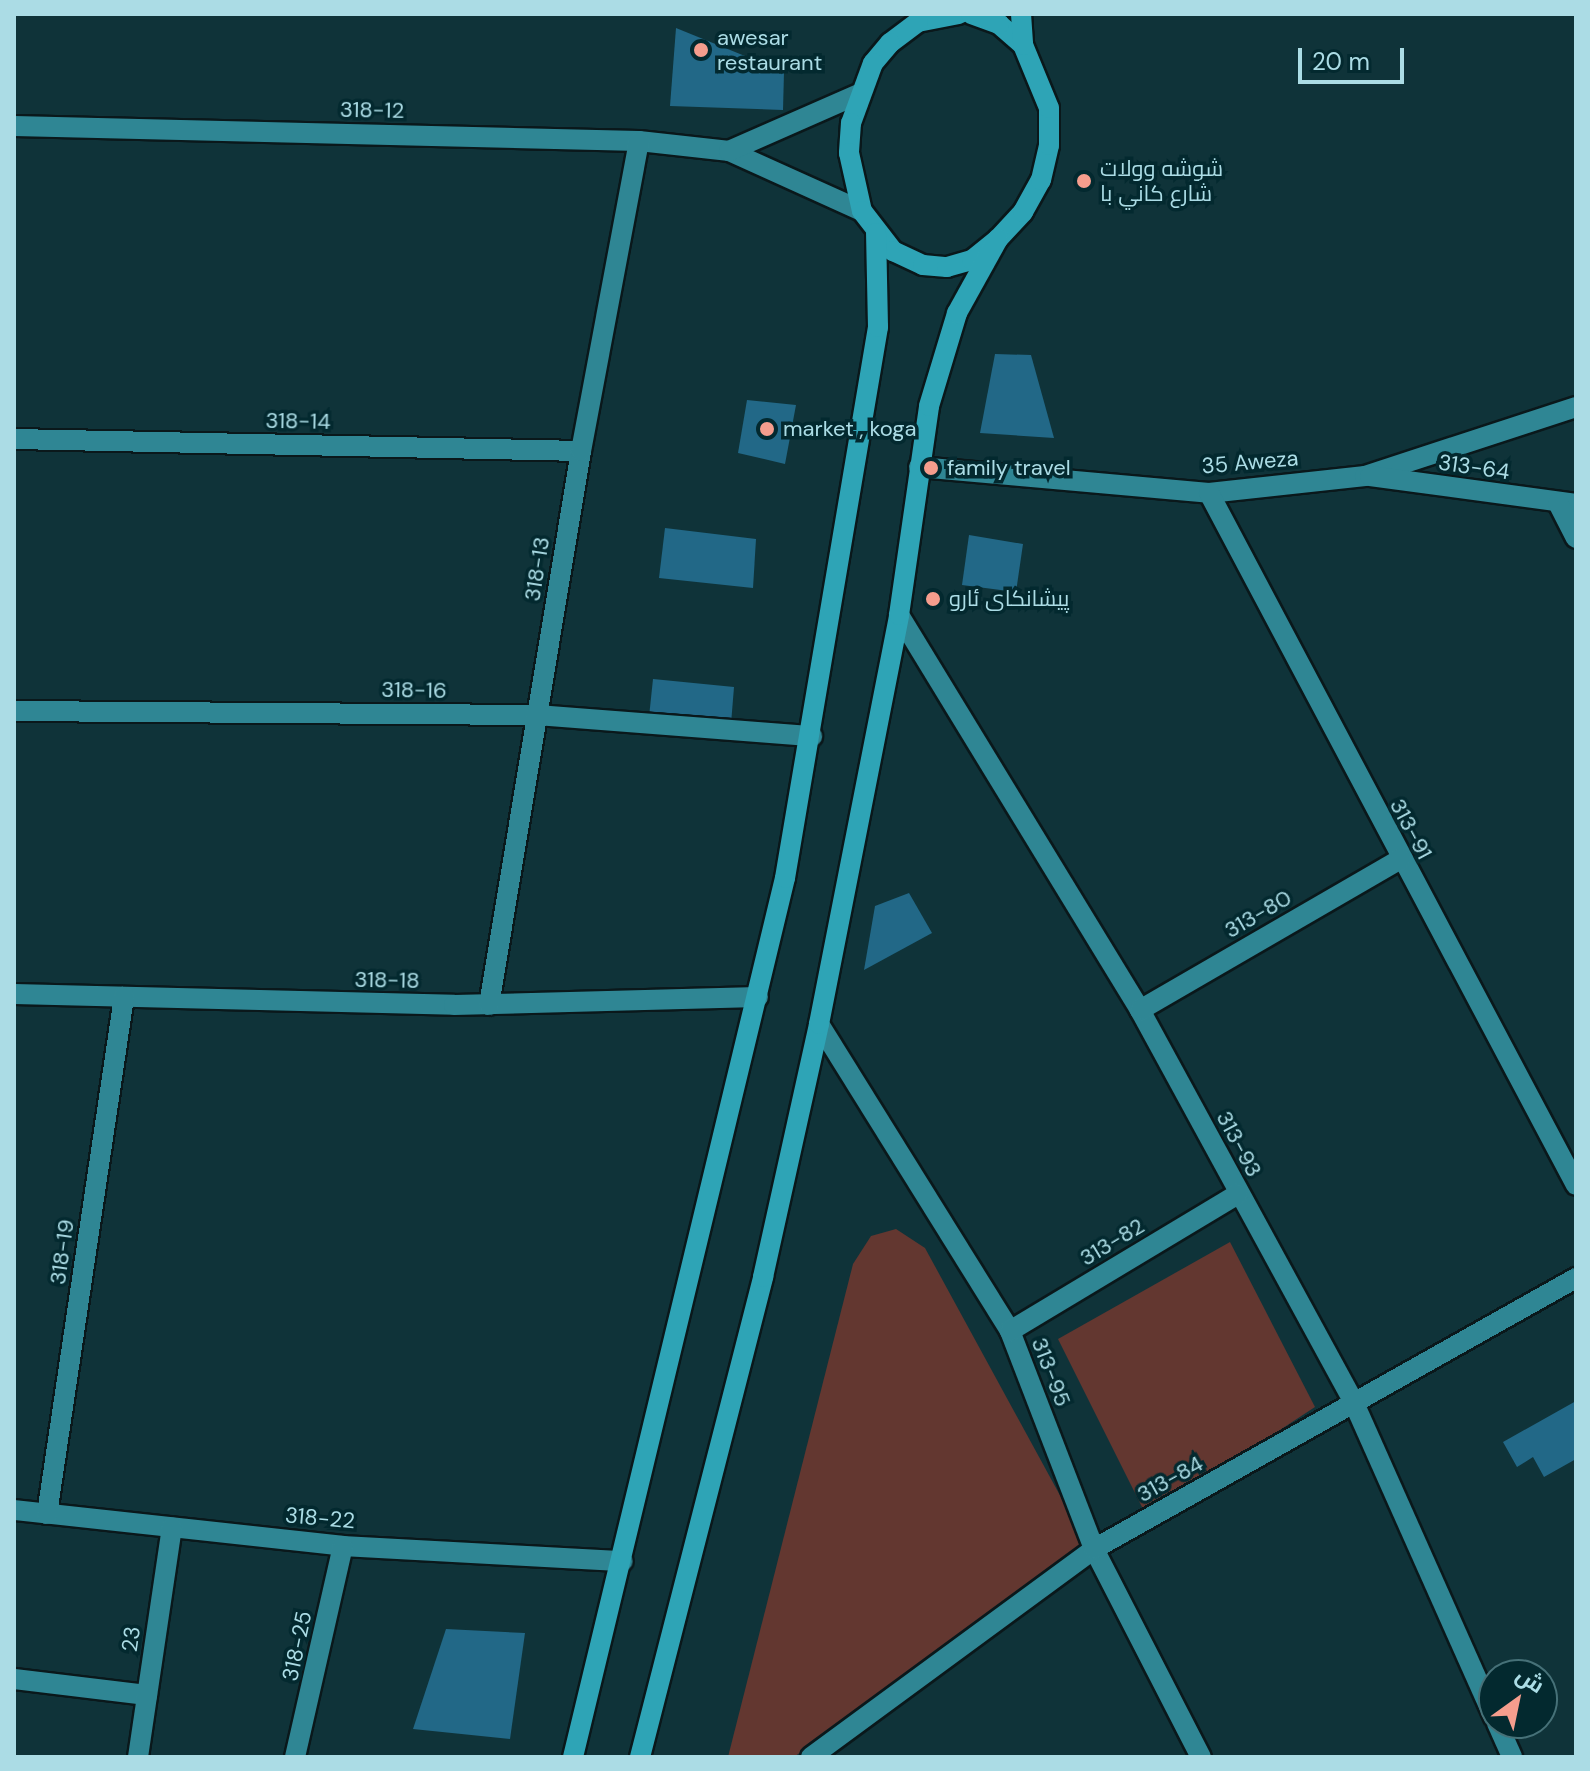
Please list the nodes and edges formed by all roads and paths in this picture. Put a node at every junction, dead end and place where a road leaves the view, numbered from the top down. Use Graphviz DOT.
graph roads {
  1 [pos="959,14"];
  2 [pos="971,14"];
  3 [pos="1021,14"];
  4 [pos="920,18"];
  5 [pos="1023,45"];
  6 [pos="859,94"];
  7 [pos="14,126"];
  8 [pos="639,141"];
  9 [pos="729,151"];
  10 [pos="862,211"];
  11 [pos="876,233"];
  12 [pos="998,239"];
  13 [pos="1576,407"];
  14 [pos="14,439"];
  15 [pos="581,451"];
  16 [pos="919,467"];
  17 [pos="1365,476"];
  18 [pos="1209,493"];
  19 [pos="1567,504"];
  20 [pos="1576,538"];
  21 [pos="899,615"];
  22 [pos="14,711"];
  23 [pos="537,715"];
  24 [pos="812,736"];
  25 [pos="1400,859"];
  26 [pos="14,994"];
  27 [pos="124,997"];
  28 [pos="758,997"];
  29 [pos="489,1005"];
  30 [pos="1140,1010"];
  31 [pos="819,1024"];
  32 [pos="1576,1185"];
  33 [pos="1238,1194"];
  34 [pos="1576,1278"];
  35 [pos="1010,1331"];
  36 [pos="1354,1403"];
  37 [pos="14,1510"];
  38 [pos="47,1514"];
  39 [pos="172,1527"];
  40 [pos="343,1546"];
  41 [pos="1094,1549"];
  42 [pos="623,1561"];
  43 [pos="14,1679"];
  44 [pos="1478,1681"];
  45 [pos="147,1695"];
  46 [pos="138,1757"];
  47 [pos="295,1757"];
  48 [pos="573,1757"];
  49 [pos="640,1757"];
  50 [pos="811,1757"];
  51 [pos="1201,1757"];
  1 -- 4 [label="main road"];
  2 -- 5 [label="main road"];
  3 -- 5 [label="main road"];
  4 -- 6 [label="main road"];
  5 -- 12 [label="main road"];
  6 -- 9 [label="street"];
  6 -- 10 [label="main road"];
  7 -- 8 [label="street, 318-12"];
  8 -- 9 [label="street, 318-12"];
  8 -- 15 [label="street, 318-13"];
  9 -- 10 [label="street, 318-12"];
  10 -- 11 [label="main road"];
  11 -- 12 [label="main road"];
  11 -- 24 [label="main road"];
  12 -- 16 [label="main road"];
  13 -- 17 [label="street, 35 Aweza"];
  14 -- 15 [label="street, 318-14"];
  15 -- 23 [label="street, 318-13"];
  16 -- 18 [label="street, 35 Aweza"];
  16 -- 21 [label="main road"];
  17 -- 18 [label="street, 35 Aweza"];
  17 -- 19 [label="street, 313-64"];
  18 -- 25 [label="street, 313-91"];
  19 -- 20 [label="street"];
  21 -- 30 [label="street, 313-93"];
  21 -- 31 [label="main road"];
  22 -- 23 [label="street, 318-16"];
  23 -- 24 [label="street, 318-16"];
  23 -- 29 [label="street, 318-13"];
  24 -- 28 [label="main road"];
  25 -- 30 [label="street, 313-80"];
  25 -- 32 [label="street, 313-91"];
  26 -- 27 [label="street, 318-18"];
  27 -- 29 [label="street, 318-18"];
  27 -- 38 [label="street, 318-19"];
  28 -- 29 [label="street, 318-18"];
  28 -- 42 [label="main road"];
  30 -- 33 [label="street, 313-93"];
  31 -- 35 [label="street, 313-95"];
  31 -- 49 [label="main road"];
  33 -- 35 [label="street, 313-82"];
  33 -- 36 [label="street, 313-93"];
  34 -- 36 [label="street, 313-84"];
  35 -- 41 [label="street, 313-95"];
  36 -- 41 [label="street, 313-84"];
  36 -- 44 [label="street, 313-93"];
  37 -- 38 [label="street, 318-22"];
  38 -- 39 [label="street, 318-22"];
  39 -- 40 [label="street, 318-22"];
  39 -- 45 [label="street, 23"];
  40 -- 42 [label="street, 318-22"];
  40 -- 47 [label="street, 318-25"];
  41 -- 50 [label="street, 313-84"];
  41 -- 51 [label="street, 313-95"];
  42 -- 48 [label="main road"];
  43 -- 45 [label="street"];
  45 -- 46 [label="street, 23"];
}
